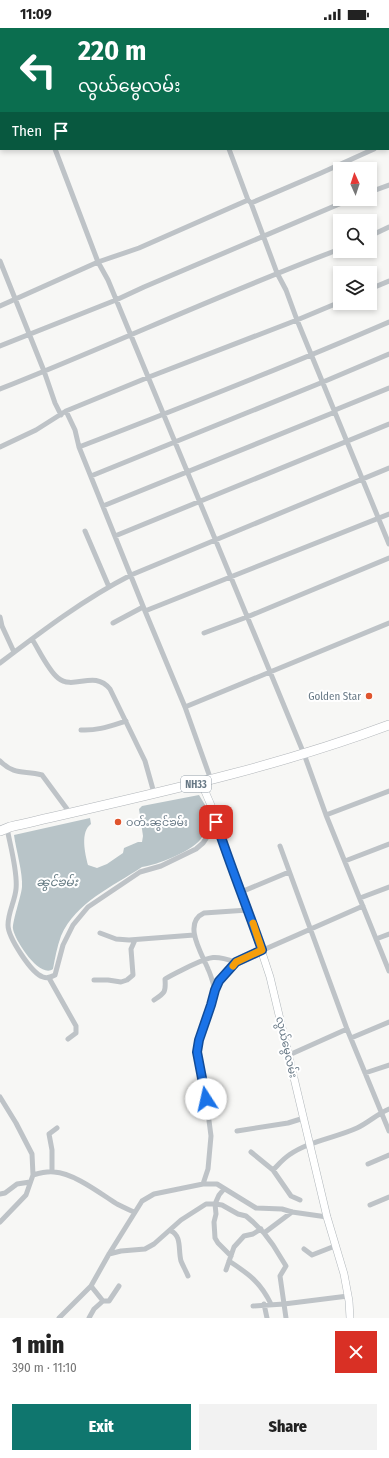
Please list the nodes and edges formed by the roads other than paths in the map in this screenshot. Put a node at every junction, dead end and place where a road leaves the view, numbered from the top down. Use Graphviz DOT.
graph roads {
  1 [pos="55,150"];
  2 [pos="229,150"];
  3 [pos="372,150"];
  4 [pos="389,185"];
  5 [pos="377,189"];
  6 [pos="249,201"];
  7 [pos="335,206"];
  8 [pos="389,228"];
  9 [pos="377,233"];
  10 [pos="263,237"];
  11 [pos="333,252"];
  12 [pos="98,262"];
  13 [pos="0,263"];
  14 [pos="277,273"];
  15 [pos="389,281"];
  16 [pos="377,286"];
  17 [pos="15,300"];
  18 [pos="116,300"];
  19 [pos="333,305"];
  20 [pos="0,306"];
  21 [pos="297,320"];
  22 [pos="389,322"];
  23 [pos="29,335"];
  24 [pos="131,335"];
  25 [pos="0,346"];
  26 [pos="389,354"];
  27 [pos="312,355"];
  28 [pos="44,371"];
  29 [pos="149,377"];
  30 [pos="323,382"];
  31 [pos="389,388"];
  32 [pos="0,389"];
  33 [pos="66,411"];
  34 [pos="335,411"];
  35 [pos="61,415"];
  36 [pos="164,415"];
  37 [pos="389,424"];
  38 [pos="347,441"];
  39 [pos="175,442"];
  40 [pos="0,446"];
  41 [pos="79,447"];
  42 [pos="389,468"];
  43 [pos="187,471"];
  44 [pos="91,476"];
  45 [pos="362,479"];
  46 [pos="200,502"];
  47 [pos="103,506"];
  48 [pos="389,514"];
  49 [pos="378,518"];
  50 [pos="86,531"];
  51 [pos="115,536"];
  52 [pos="215,539"];
  53 [pos="389,544"];
  54 [pos="389,558"];
  55 [pos="131,575"];
  56 [pos="231,577"];
  57 [pos="109,587"];
  58 [pos="144,609"];
  59 [pos="0,617"];
  60 [pos="247,617"];
  61 [pos="113,623"];
  62 [pos="389,623"];
  63 [pos="204,633"];
  64 [pos="32,639"];
  65 [pos="14,652"];
  66 [pos="0,663"];
  67 [pos="270,672"];
  68 [pos="185,707"];
  69 [pos="126,720"];
  70 [pos="389,725"];
  71 [pos="81,730"];
  72 [pos="304,754"];
  73 [pos="0,761"];
  74 [pos="211,780"];
  75 [pos="202,782"];
  76 [pos="389,790"];
  77 [pos="154,794"];
  78 [pos="70,813"];
  79 [pos="326,815"];
  80 [pos="216,822"];
  81 [pos="4,830"];
  82 [pos="389,844"];
  83 [pos="280,846"];
  84 [pos="345,861"];
  85 [pos="289,872"];
  86 [pos="389,887"];
  87 [pos="240,892"];
  88 [pos="360,898"];
  89 [pos="363,906"];
  90 [pos="248,910"];
  91 [pos="310,930"];
  92 [pos="100,933"];
  93 [pos="389,934"];
  94 [pos="194,936"];
  95 [pos="376,939"];
  96 [pos="135,940"];
  97 [pos="262,950"];
  98 [pos="204,959"];
  99 [pos="236,962"];
  100 [pos="389,971"];
  101 [pos="49,978"];
  102 [pos="94,980"];
  103 [pos="215,990"];
  104 [pos="154,1000"];
  105 [pos="389,1022"];
  106 [pos="347,1029"];
  107 [pos="351,1038"];
  108 [pos="68,1039"];
  109 [pos="289,1055"];
  110 [pos="389,1065"];
  111 [pos="365,1073"];
  112 [pos="0,1097"];
  113 [pos="389,1109"];
  114 [pos="381,1112"];
  115 [pos="304,1118"];
  116 [pos="57,1128"];
  117 [pos="237,1131"];
  118 [pos="389,1131"];
  119 [pos="310,1144"];
  120 [pos="251,1152"];
  121 [pos="389,1155"];
  122 [pos="368,1164"];
  123 [pos="273,1170"];
  124 [pos="52,1172"];
  125 [pos="33,1175"];
  126 [pos="30,1182"];
  127 [pos="203,1184"];
  128 [pos="224,1188"];
  129 [pos="0,1194"];
  130 [pos="389,1197"];
  131 [pos="300,1200"];
  132 [pos="215,1204"];
  133 [pos="370,1205"];
  134 [pos="134,1212"];
  135 [pos="292,1212"];
  136 [pos="327,1217"];
  137 [pos="0,1222"];
  138 [pos="171,1230"];
  139 [pos="263,1231"];
  140 [pos="335,1246"];
  141 [pos="304,1249"];
  142 [pos="109,1254"];
  143 [pos="230,1258"];
  144 [pos="226,1270"];
  145 [pos="188,1276"];
  146 [pos="91,1286"];
  147 [pos="119,1286"];
  148 [pos="348,1296"];
  149 [pos="103,1301"];
  150 [pos="264,1304"];
  151 [pos="272,1304"];
  152 [pos="284,1304"];
  153 [pos="253,1306"];
  154 [pos="59,1318"];
  155 [pos="88,1318"];
  156 [pos="267,1318"];
  157 [pos="286,1318"];
  158 [pos="350,1318"];
  1 -- 12 [label="street"];
  2 -- 6 [label="street"];
  3 -- 6 [label="street"];
  4 -- 5 [label="street"];
  6 -- 10 [label="street"];
  6 -- 12 [label="street"];
  7 -- 10 [label="street"];
  8 -- 9 [label="street"];
  10 -- 14 [label="street"];
  10 -- 18 [label="street"];
  11 -- 14 [label="street"];
  12 -- 17 [label="street"];
  12 -- 18 [label="street"];
  13 -- 17 [label="street"];
  14 -- 21 [label="street"];
  14 -- 24 [label="street"];
  15 -- 16 [label="street"];
  17 -- 20 [label="street"];
  17 -- 23 [label="street"];
  18 -- 23 [label="street"];
  18 -- 24 [label="street"];
  19 -- 21 [label="street"];
  21 -- 27 [label="street"];
  21 -- 29 [label="street"];
  22 -- 27 [label="street"];
  23 -- 25 [label="street"];
  23 -- 28 [label="street"];
  24 -- 28 [label="street"];
  24 -- 29 [label="street"];
  26 -- 30 [label="street"];
  27 -- 30 [label="street"];
  27 -- 36 [label="street"];
  28 -- 32 [label="street"];
  28 -- 35 [label="street"];
  29 -- 33 [label="street"];
  29 -- 36 [label="street"];
  30 -- 34 [label="street"];
  30 -- 39 [label="street"];
  31 -- 34 [label="street"];
  33 -- 35 [label="street"];
  33 -- 41 [label="street"];
  34 -- 38 [label="street"];
  34 -- 43 [label="street"];
  35 -- 40 [label="street"];
  36 -- 39 [label="street"];
  36 -- 41 [label="street"];
  37 -- 38 [label="street"];
  38 -- 45 [label="street"];
  38 -- 46 [label="street"];
  39 -- 43 [label="street"];
  39 -- 44 [label="street"];
  41 -- 44 [label="street"];
  42 -- 45 [label="street"];
  43 -- 46 [label="street"];
  43 -- 47 [label="street"];
  44 -- 47 [label="street"];
  45 -- 49 [label="street"];
  45 -- 52 [label="street"];
  46 -- 51 [label="street"];
  46 -- 52 [label="street"];
  47 -- 51 [label="street"];
  48 -- 49 [label="street"];
  49 -- 53 [label="street"];
  49 -- 56 [label="street"];
  50 -- 57 [label="street"];
  51 -- 55 [label="street"];
  52 -- 55 [label="street"];
  52 -- 56 [label="street"];
  54 -- 60 [label="street"];
  55 -- 57 [label="street"];
  55 -- 58 [label="street"];
  56 -- 58 [label="street"];
  56 -- 60 [label="street"];
  57 -- 64 [label="street"];
  58 -- 61 [label="street"];
  58 -- 68 [label="street"];
  59 -- 65 [label="street"];
  60 -- 63 [label="street"];
  60 -- 67 [label="street"];
  62 -- 67 [label="street"];
  64 -- 65 [label="street"];
  64 -- 69 [label="street"];
  65 -- 66 [label="street"];
  67 -- 68 [label="street"];
  67 -- 72 [label="street"];
  68 -- 74 [label="street"];
  69 -- 71 [label="street"];
  69 -- 77 [label="street"];
  70 -- 72 [label="highway, NH33"];
  72 -- 74 [label="highway, NH33"];
  72 -- 79 [label="street"];
  73 -- 78 [label="street"];
  74 -- 75 [label="highway, NH33"];
  75 -- 77 [label="highway, NH33"];
  75 -- 80 [label="street, လွယ်မွေလမ်း"];
  76 -- 79 [label="street"];
  77 -- 78 [label="highway, NH33"];
  78 -- 81 [label="highway, NH33"];
  79 -- 84 [label="street"];
  80 -- 87 [label="street, လွယ်မွေလမ်း"];
  80 -- 101 [label="street"];
  81 -- 101 [label="street"];
  82 -- 84 [label="street"];
  83 -- 85 [label="street"];
  84 -- 88 [label="street"];
  85 -- 87 [label="street"];
  85 -- 91 [label="street"];
  86 -- 88 [label="street"];
  87 -- 90 [label="street, လွယ်မွေလမ်း"];
  88 -- 89 [label="street"];
  89 -- 91 [label="street"];
  89 -- 95 [label="street"];
  90 -- 94 [label="street"];
  90 -- 97 [label="street, လွယ်မွေလမ်း"];
  91 -- 97 [label="street"];
  91 -- 106 [label="street"];
  92 -- 96 [label="street"];
  93 -- 95 [label="street"];
  94 -- 96 [label="street"];
  94 -- 98 [label="street"];
  95 -- 100 [label="street"];
  96 -- 102 [label="street"];
  97 -- 99 [label="street"];
  97 -- 109 [label="street, လွယ်မွေလမ်း"];
  98 -- 99 [label="street"];
  98 -- 103 [label="street"];
  98 -- 104 [label="street"];
  99 -- 103 [label="street"];
  101 -- 108 [label="street"];
  103 -- 127 [label="street"];
  105 -- 107 [label="street"];
  106 -- 107 [label="street"];
  106 -- 109 [label="street"];
  107 -- 111 [label="street"];
  109 -- 115 [label="street, လွယ်မွေလမ်း"];
  110 -- 111 [label="street"];
  111 -- 114 [label="street"];
  112 -- 125 [label="street"];
  113 -- 114 [label="street"];
  114 -- 118 [label="street"];
  114 -- 119 [label="street"];
  115 -- 117 [label="street"];
  115 -- 119 [label="street, လွယ်မွေလမ်း"];
  116 -- 124 [label="street"];
  119 -- 123 [label="street"];
  119 -- 136 [label="street, လွယ်မွေလမ်း"];
  120 -- 123 [label="street"];
  121 -- 122 [label="street"];
  123 -- 131 [label="street"];
  124 -- 125 [label="street"];
  124 -- 134 [label="street"];
  125 -- 126 [label="street"];
  126 -- 129 [label="street"];
  126 -- 137 [label="street"];
  127 -- 128 [label="street"];
  127 -- 134 [label="street"];
  128 -- 132 [label="street"];
  128 -- 135 [label="street"];
  130 -- 133 [label="street"];
  132 -- 138 [label="street"];
  132 -- 139 [label="street"];
  132 -- 143 [label="street"];
  134 -- 142 [label="street"];
  135 -- 136 [label="street"];
  135 -- 139 [label="street"];
  136 -- 140 [label="street, လွယ်မွေလမ်း"];
  138 -- 142 [label="street"];
  138 -- 145 [label="street"];
  139 -- 143 [label="street"];
  139 -- 152 [label="street"];
  140 -- 141 [label="street"];
  140 -- 148 [label="street, လွယ်မွေလမ်း"];
  142 -- 146 [label="street"];
  143 -- 144 [label="street"];
  143 -- 151 [label="street"];
  146 -- 149 [label="street"];
  146 -- 154 [label="street"];
  147 -- 149 [label="street"];
  148 -- 152 [label="street"];
  148 -- 158 [label="street, လွယ်မွေလမ်း"];
  149 -- 155 [label="street"];
  150 -- 151 [label="street"];
  150 -- 153 [label="street"];
  150 -- 156 [label="street"];
  151 -- 152 [label="street"];
  152 -- 157 [label="street"];
}
